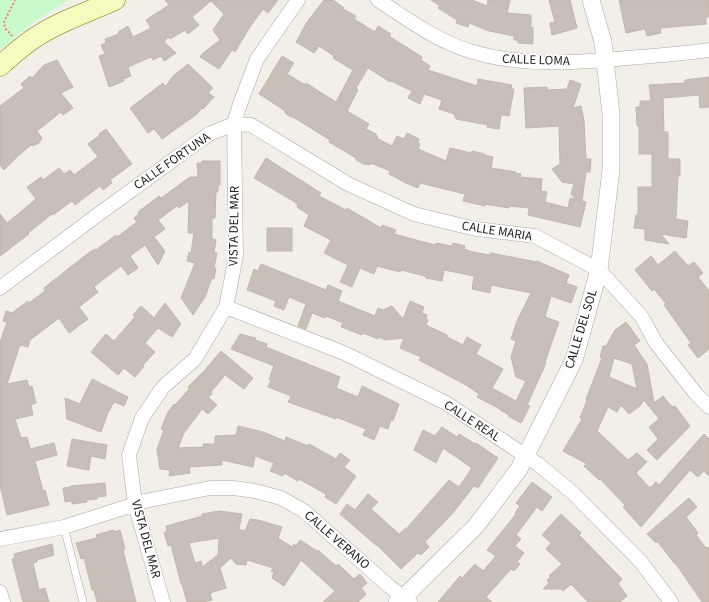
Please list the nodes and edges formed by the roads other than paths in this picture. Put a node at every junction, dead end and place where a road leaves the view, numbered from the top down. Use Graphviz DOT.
graph roads {
  1 [pos="115,0"];
  2 [pos="298,0"];
  3 [pos="378,0"];
  4 [pos="591,0"];
  5 [pos="709,50"];
  6 [pos="605,60"];
  7 [pos="0,66"];
  8 [pos="234,124"];
  9 [pos="599,270"];
  10 [pos="0,288"];
  11 [pos="226,307"];
  12 [pos="709,407"];
  13 [pos="526,456"];
  14 [pos="135,504"];
  15 [pos="64,527"];
  16 [pos="0,539"];
  17 [pos="0,592"];
  18 [pos="403,600"];
  19 [pos="2,602"];
  20 [pos="83,602"];
  21 [pos="163,602"];
  22 [pos="670,602"];
  1 -- 7 [label="main road"];
  2 -- 8 [label="street"];
  3 -- 6 [label="street, CALLE LOMA"];
  4 -- 6 [label="street, CALLE DEL SOL"];
  5 -- 6 [label="street, CALLE LOMA"];
  6 -- 9 [label="street, CALLE DEL SOL"];
  8 -- 9 [label="street, CALLE MARIA"];
  8 -- 10 [label="street, CALLE FORTUNA"];
  8 -- 11 [label="street, VISTA DEL MAR"];
  9 -- 12 [label="street, CALLE MARIA"];
  9 -- 13 [label="street, CALLE DEL SOL"];
  11 -- 13 [label="street, CALLE REAL"];
  11 -- 14 [label="street, VISTA DEL MAR"];
  13 -- 18 [label="street, CALLE DEL SOL"];
  13 -- 22 [label="street, CALLE REAL"];
  14 -- 15 [label="street, CALLE VERANO"];
  14 -- 18 [label="street, CALLE VERANO"];
  14 -- 21 [label="street, VISTA DEL MAR"];
  15 -- 16 [label="street, CALLE VERANO"];
  15 -- 20 [label="lane"];
  17 -- 19 [label="street"];
}
